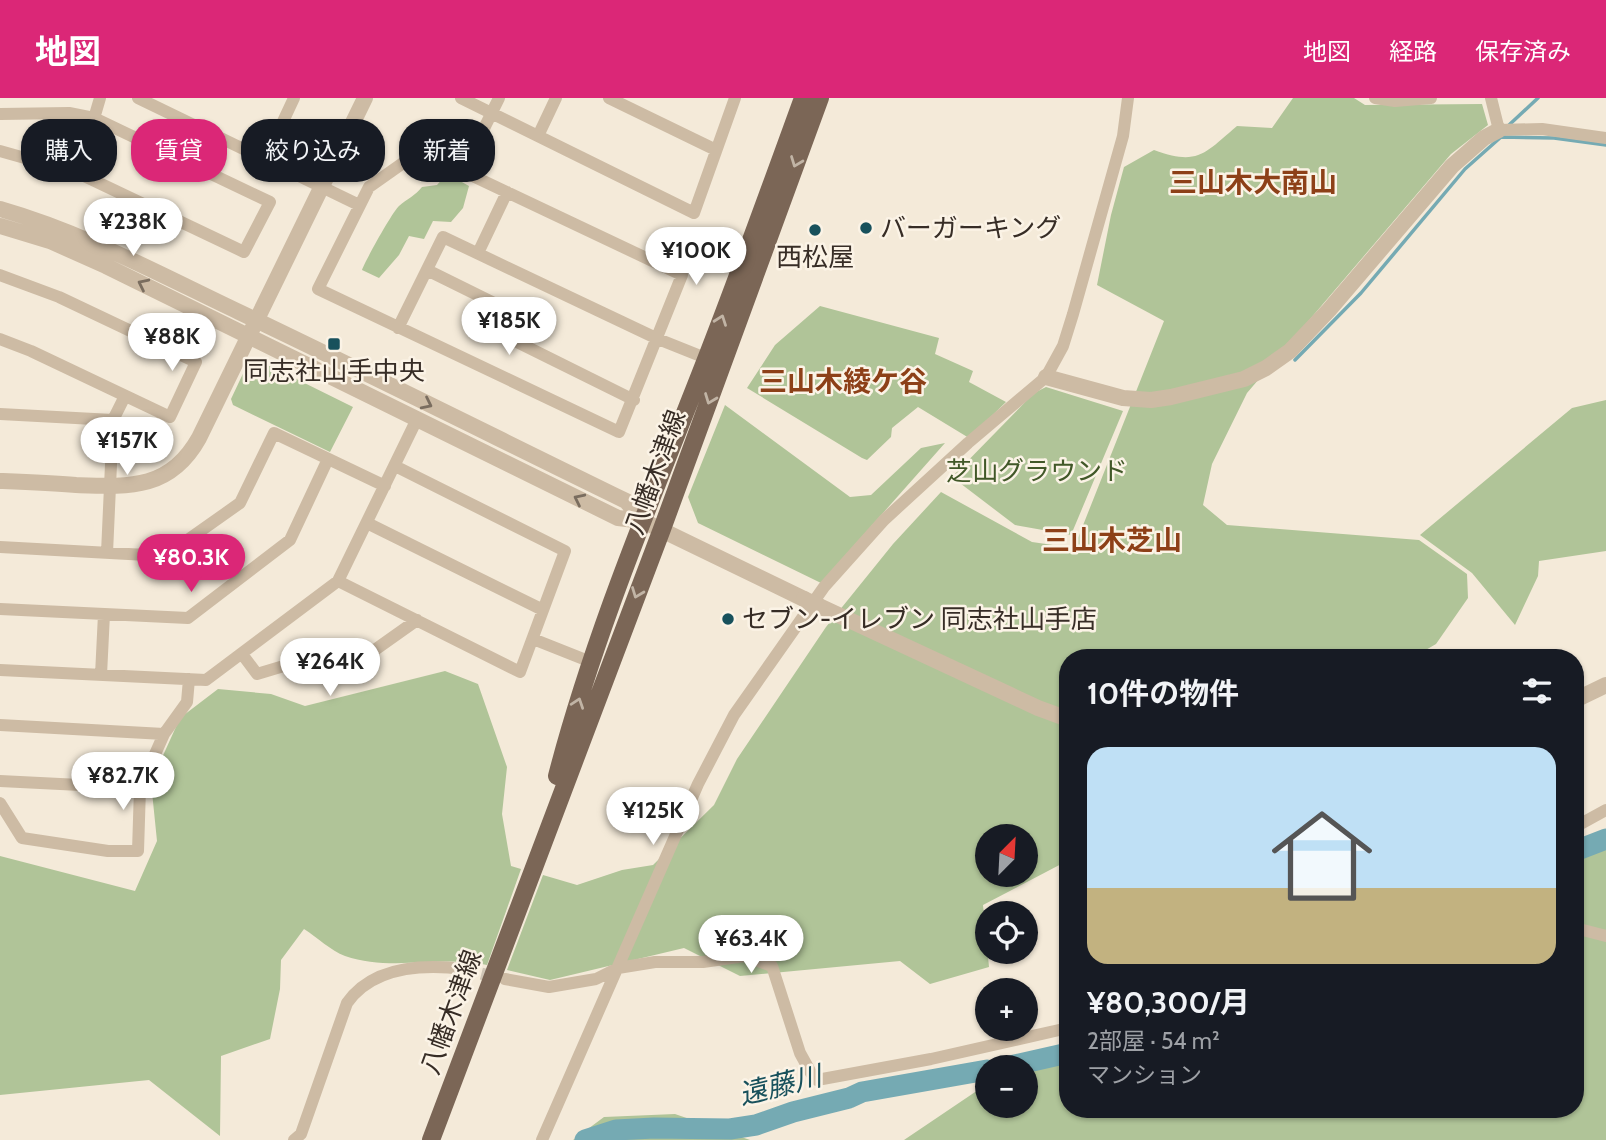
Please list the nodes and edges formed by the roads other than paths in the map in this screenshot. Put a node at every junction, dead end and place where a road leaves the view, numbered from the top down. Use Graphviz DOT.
graph roads {
  1 [pos="100,98"];
  2 [pos="138,98"];
  3 [pos="294,98"];
  4 [pos="365,98"];
  5 [pos="461,98"];
  6 [pos="499,98"];
  7 [pos="556,98"];
  8 [pos="609,98"];
  9 [pos="735,98"];
  10 [pos="803,98"];
  11 [pos="820,98"];
  12 [pos="1128,98"];
  13 [pos="1375,98"];
  14 [pos="1431,98"];
  15 [pos="1491,98"];
  16 [pos="492,113"];
  17 [pos="0,114"];
  18 [pos="94,118"];
  19 [pos="284,119"];
  20 [pos="489,119"];
  21 [pos="117,129"];
  22 [pos="1499,130"];
  23 [pos="538,136"];
  24 [pos="1606,138"];
  25 [pos="241,148"];
  26 [pos="716,150"];
  27 [pos="0,151"];
  28 [pos="21,156"];
  29 [pos="399,166"];
  30 [pos="97,182"];
  31 [pos="311,182"];
  32 [pos="485,182"];
  33 [pos="321,187"];
  34 [pos="507,192"];
  35 [pos="359,205"];
  36 [pos="0,209"];
  37 [pos="0,226"];
  38 [pos="478,253"];
  39 [pos="427,270"];
  40 [pos="0,275"];
  41 [pos="252,327"];
  42 [pos="398,328"];
  43 [pos="658,338"];
  44 [pos="0,339"];
  45 [pos="715,362"];
  46 [pos="1046,377"];
  47 [pos="125,396"];
  48 [pos="634,400"];
  49 [pos="0,414"];
  50 [pos="417,419"];
  51 [pos="113,420"];
  52 [pos="328,459"];
  53 [pos="395,466"];
  54 [pos="0,481"];
  55 [pos="110,486"];
  56 [pos="385,486"];
  57 [pos="643,521"];
  58 [pos="367,523"];
  59 [pos="662,530"];
  60 [pos="0,547"];
  61 [pos="107,553"];
  62 [pos="338,581"];
  63 [pos="0,609"];
  64 [pos="543,610"];
  65 [pos="104,614"];
  66 [pos="417,620"];
  67 [pos="533,639"];
  68 [pos="242,654"];
  69 [pos="592,662"];
  70 [pos="0,670"];
  71 [pos="100,675"];
  72 [pos="189,679"];
  73 [pos="1606,685"];
  74 [pos="1584,696"];
  75 [pos="1059,716"];
  76 [pos="0,725"];
  77 [pos="164,734"];
  78 [pos="0,781"];
  79 [pos="140,788"];
  80 [pos="0,803"];
  81 [pos="1606,810"];
  82 [pos="1584,822"];
  83 [pos="534,863"];
  84 [pos="1584,931"];
  85 [pos="1606,936"];
  86 [pos="618,968"];
  87 [pos="464,969"];
  88 [pos="505,979"];
  89 [pos="1059,1030"];
  90 [pos="294,1140"];
  91 [pos="431,1140"];
  92 [pos="541,1140"];
  1 -- 18 [label="street"];
  2 -- 25 [label="street"];
  3 -- 19 [label="street"];
  4 -- 33 [label="street"];
  5 -- 16 [label="street"];
  6 -- 16 [label="street"];
  7 -- 23 [label="street"];
  8 -- 26 [label="street"];
  9 -- 26 [label="street"];
  45 -- 10 [label="main road, 八幡木津線, one-way"];
  11 -- 45 [label="main road, 八幡木津線, one-way"];
  12 -- 46 [label="street"];
  13 -- 14 [label="street"];
  15 -- 22 [label="street"];
  16 -- 20 [label="street"];
  16 -- 23 [label="street"];
  17 -- 18 [label="street"];
  21 -- 30 [label="street"];
  22 -- 24 [label="street"];
  22 -- 46 [label="street"];
  23 -- 26 [label="street"];
  27 -- 28 [label="street"];
  29 -- 35 [label="street"];
  31 -- 33 [label="street"];
  32 -- 34 [label="street"];
  33 -- 35 [label="street"];
  33 -- 41 [label="street"];
  34 -- 38 [label="street"];
  34 -- 43 [label="street"];
  35 -- 42 [label="street"];
  36 -- 41 [label="street"];
  41 -- 37 [label="street, one-way"];
  38 -- 39 [label="street"];
  38 -- 43 [label="street"];
  39 -- 42 [label="street"];
  39 -- 48 [label="street"];
  40 -- 47 [label="street"];
  41 -- 50 [label="street"];
  41 -- 55 [label="street"];
  41 -- 57 [label="street, one-way"];
  42 -- 48 [label="street"];
  43 -- 45 [label="street"];
  43 -- 48 [label="street"];
  44 -- 47 [label="street"];
  45 -- 57 [label="main road, 八幡木津線"];
  45 -- 59 [label="main road, 八幡木津線, one-way"];
  46 -- 86 [label="street"];
  47 -- 51 [label="street"];
  49 -- 51 [label="street"];
  50 -- 53 [label="street"];
  57 -- 50 [label="street, one-way"];
  51 -- 55 [label="street"];
  52 -- 56 [label="street"];
  52 -- 61 [label="street"];
  52 -- 65 [label="street"];
  53 -- 56 [label="street"];
  53 -- 64 [label="street"];
  54 -- 55 [label="street"];
  55 -- 61 [label="street"];
  56 -- 58 [label="street"];
  57 -- 59 [label="street"];
  57 -- 69 [label="main road, 八幡木津線"];
  58 -- 62 [label="street"];
  58 -- 64 [label="street"];
  59 -- 75 [label="street, bridge"];
  59 -- 83 [label="main road, 八幡木津線, one-way"];
  60 -- 61 [label="street"];
  62 -- 66 [label="street"];
  62 -- 68 [label="street"];
  63 -- 65 [label="street"];
  64 -- 67 [label="street"];
  65 -- 71 [label="street"];
  66 -- 67 [label="street"];
  66 -- 68 [label="street"];
  67 -- 69 [label="street"];
  68 -- 72 [label="street"];
  83 -- 69 [label="main road, 八幡木津線, one-way"];
  70 -- 71 [label="street"];
  71 -- 72 [label="street"];
  72 -- 77 [label="street"];
  73 -- 74 [label="street"];
  76 -- 77 [label="street"];
  77 -- 79 [label="street"];
  78 -- 79 [label="street"];
  79 -- 80 [label="street"];
  81 -- 82 [label="street"];
  83 -- 91 [label="main road, 八幡木津線"];
  84 -- 85 [label="street"];
  86 -- 88 [label="street"];
  86 -- 89 [label="street"];
  86 -- 92 [label="street"];
  87 -- 90 [label="street"];
}
